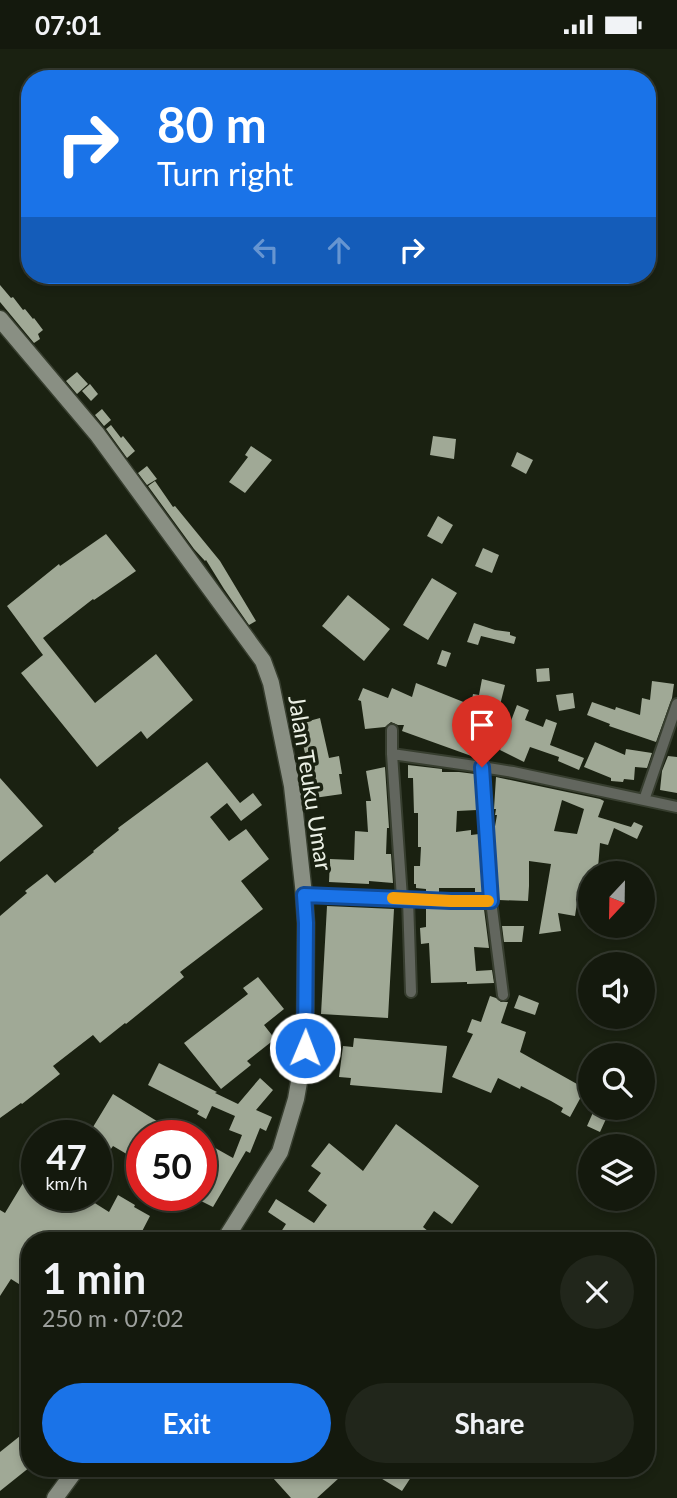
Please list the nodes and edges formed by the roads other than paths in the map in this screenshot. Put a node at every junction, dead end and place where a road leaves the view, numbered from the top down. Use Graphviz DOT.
graph roads {
  1 [pos="0,319"];
  2 [pos="677,704"];
  3 [pos="392,730"];
  4 [pos="393,754"];
  5 [pos="482,767"];
  6 [pos="644,800"];
  7 [pos="677,807"];
  8 [pos="304,895"];
  9 [pos="405,898"];
  10 [pos="491,901"];
  11 [pos="411,992"];
  12 [pos="503,995"];
  13 [pos="229,1232"];
  14 [pos="70,1477"];
  15 [pos="55,1498"];
  1 -- 8 [label="main road, Jalan Teuku Umar"];
  2 -- 6 [label="street"];
  3 -- 4 [label="street"];
  4 -- 5 [label="street"];
  4 -- 9 [label="street"];
  5 -- 6 [label="street"];
  5 -- 10 [label="street"];
  6 -- 7 [label="street"];
  8 -- 9 [label="street"];
  8 -- 13 [label="main road, Jalan Teuku Umar"];
  9 -- 10 [label="street"];
  9 -- 11 [label="street"];
  10 -- 12 [label="street"];
  14 -- 15 [label="main road"];
}
